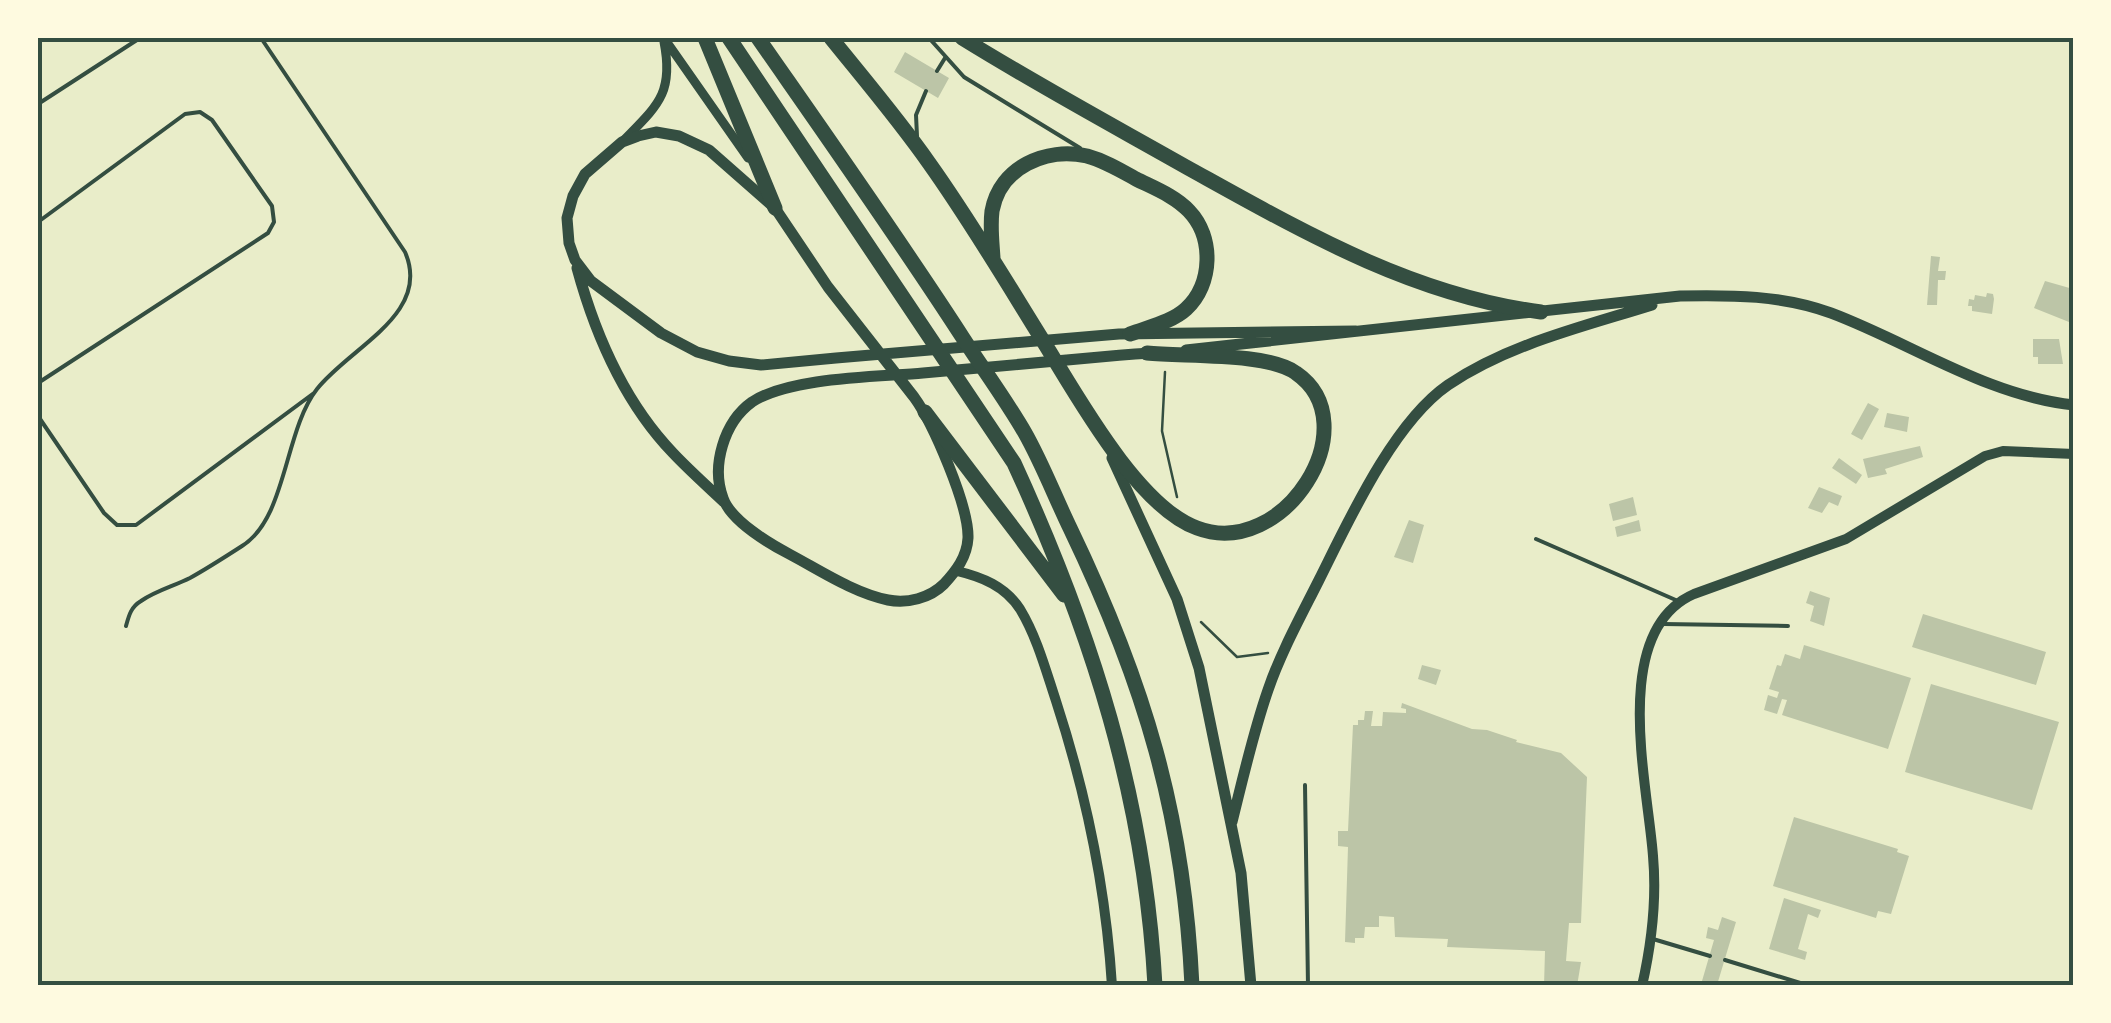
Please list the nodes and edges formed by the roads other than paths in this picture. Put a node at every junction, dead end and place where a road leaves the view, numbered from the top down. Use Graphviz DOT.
graph roads {
  1 [pos="140,38"];
  2 [pos="261,38"];
  3 [pos="664,38"];
  4 [pos="705,38"];
  5 [pos="729,38"];
  6 [pos="758,38"];
  7 [pos="831,38"];
  8 [pos="929,38"];
  9 [pos="962,38"];
  10 [pos="945,58"];
  11 [pos="937,71"];
  12 [pos="926,91"];
  13 [pos="38,104"];
  14 [pos="622,142"];
  15 [pos="1101,160"];
  16 [pos="930,163"];
  17 [pos="762,176"];
  18 [pos="775,208"];
  19 [pos="38,222"];
  20 [pos="575,260"];
  21 [pos="994,262"];
  22 [pos="1680,296"];
  23 [pos="1540,312"];
  24 [pos="1356,331"];
  25 [pos="1124,334"];
  26 [pos="1043,341"];
  27 [pos="1141,354"];
  28 [pos="38,383"];
  29 [pos="314,392"];
  30 [pos="2074,405"];
  31 [pos="925,412"];
  32 [pos="38,416"];
  33 [pos="1102,436"];
  34 [pos="2074,454"];
  35 [pos="724,502"];
  36 [pos="1536,539"];
  37 [pos="956,570"];
  38 [pos="1678,601"];
  39 [pos="1078,614"];
  40 [pos="1659,624"];
  41 [pos="126,626"];
  42 [pos="1788,626"];
  43 [pos="1305,784"];
  44 [pos="1232,822"];
  45 [pos="1653,939"];
  46 [pos="1710,956"];
  47 [pos="1725,960"];
  48 [pos="1112,986"];
  49 [pos="1155,986"];
  50 [pos="1192,986"];
  51 [pos="1251,986"];
  52 [pos="1308,986"];
  53 [pos="1642,986"];
  54 [pos="1810,986"];
  1 -- 13 [label="lane"];
  2 -- 29 [label="lane"];
  3 -- 14 [label="street"];
  3 -- 17 [label="street"];
  4 -- 17 [label="highway"];
  5 -- 39 [label="highway"];
  6 -- 50 [label="highway"];
  7 -- 16 [label="highway"];
  8 -- 10 [label="lane"];
  9 -- 23 [label="highway"];
  10 -- 11 [label="lane"];
  10 -- 15 [label="lane"];
  12 -- 16 [label="lane"];
  14 -- 18 [label="main road"];
  14 -- 20 [label="main road"];
  15 -- 21 [label="highway"];
  15 -- 25 [label="highway"];
  16 -- 21 [label="highway"];
  17 -- 18 [label="highway"];
  18 -- 31 [label="main road"];
  19 -- 28 [label="lane"];
  20 -- 26 [label="main road"];
  20 -- 35 [label="main road"];
  21 -- 26 [label="highway"];
  22 -- 23 [label="main road"];
  22 -- 30 [label="main road"];
  22 -- 44 [label="main road"];
  23 -- 24 [label="main road"];
  24 -- 25 [label="main road"];
  24 -- 27 [label="main road"];
  25 -- 26 [label="main road"];
  26 -- 33 [label="highway"];
  27 -- 33 [label="highway"];
  27 -- 35 [label="main road"];
  29 -- 32 [label="lane"];
  29 -- 41 [label="lane"];
  31 -- 37 [label="main road"];
  31 -- 39 [label="highway"];
  33 -- 44 [label="main road"];
  34 -- 38 [label="street"];
  35 -- 37 [label="main road"];
  36 -- 38 [label="lane"];
  37 -- 48 [label="street"];
  38 -- 40 [label="street"];
  39 -- 49 [label="highway"];
  40 -- 42 [label="lane"];
  40 -- 45 [label="street"];
  43 -- 52 [label="lane"];
  44 -- 51 [label="main road"];
  45 -- 46 [label="lane"];
  45 -- 53 [label="street"];
  47 -- 54 [label="lane"];
}
